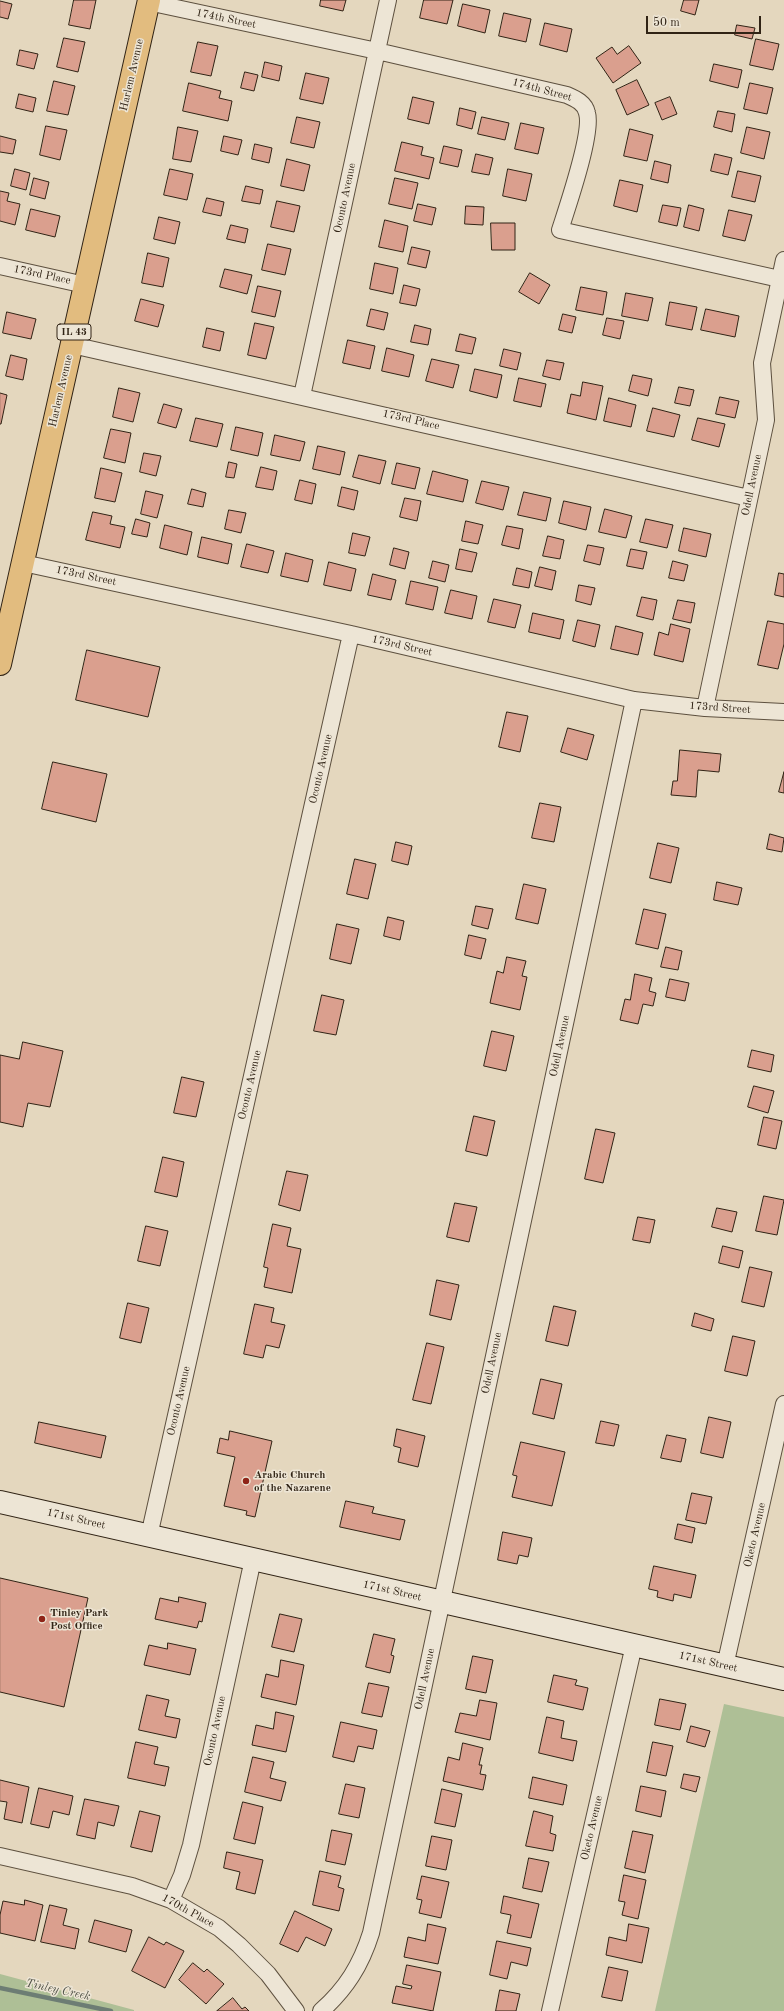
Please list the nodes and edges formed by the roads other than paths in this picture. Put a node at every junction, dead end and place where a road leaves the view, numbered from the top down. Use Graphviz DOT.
graph roads {
  1 [pos="388,0"];
  2 [pos="148,1"];
  3 [pos="377,51"];
  4 [pos="784,260"];
  5 [pos="0,266"];
  6 [pos="782,279"];
  7 [pos="85,285"];
  8 [pos="72,345"];
  9 [pos="302,396"];
  10 [pos="749,498"];
  11 [pos="23,563"];
  12 [pos="351,634"];
  13 [pos="0,664"];
  14 [pos="634,700"];
  15 [pos="705,708"];
  16 [pos="784,712"];
  17 [pos="784,1404"];
  18 [pos="0,1502"];
  19 [pos="149,1536"];
  20 [pos="253,1559"];
  21 [pos="442,1602"];
  22 [pos="634,1645"];
  23 [pos="725,1666"];
  24 [pos="784,1679"];
  25 [pos="0,1856"];
  26 [pos="171,1900"];
  27 [pos="296,2011"];
  28 [pos="321,2011"];
  29 [pos="550,2011"];
  1 -- 3 [label="street, Oconto Avenue"];
  2 -- 3 [label="street, 174th Street"];
  2 -- 7 [label="main road, Harlem Avenue / IL 43"];
  3 -- 6 [label="street, 174th Street"];
  3 -- 9 [label="street, Oconto Avenue"];
  4 -- 6 [label="street, Odell Avenue"];
  5 -- 7 [label="street, 173rd Place"];
  6 -- 10 [label="street, Odell Avenue"];
  7 -- 8 [label="main road, Harlem Avenue / IL 43"];
  8 -- 9 [label="street, 173rd Place"];
  8 -- 11 [label="main road, Harlem Avenue / IL 43"];
  9 -- 10 [label="street, 173rd Place"];
  10 -- 15 [label="street, Odell Avenue"];
  11 -- 12 [label="street, 173rd Street"];
  11 -- 13 [label="main road, Harlem Avenue / IL 43"];
  12 -- 14 [label="street, 173rd Street"];
  12 -- 19 [label="street, Oconto Avenue"];
  14 -- 15 [label="street, 173rd Street"];
  14 -- 21 [label="street, Odell Avenue"];
  15 -- 16 [label="street, 173rd Street"];
  17 -- 23 [label="street, Oketo Avenue"];
  18 -- 19 [label="street, 171st Street"];
  19 -- 20 [label="street, 171st Street"];
  20 -- 21 [label="street, 171st Street"];
  20 -- 26 [label="street, Oconto Avenue"];
  21 -- 22 [label="street, 171st Street"];
  21 -- 28 [label="street, Odell Avenue"];
  22 -- 23 [label="street, 171st Street"];
  22 -- 29 [label="street, Oketo Avenue"];
  23 -- 24 [label="street, 171st Street"];
  25 -- 26 [label="street, 170th Place"];
  26 -- 27 [label="street, 170th Place"];
}
